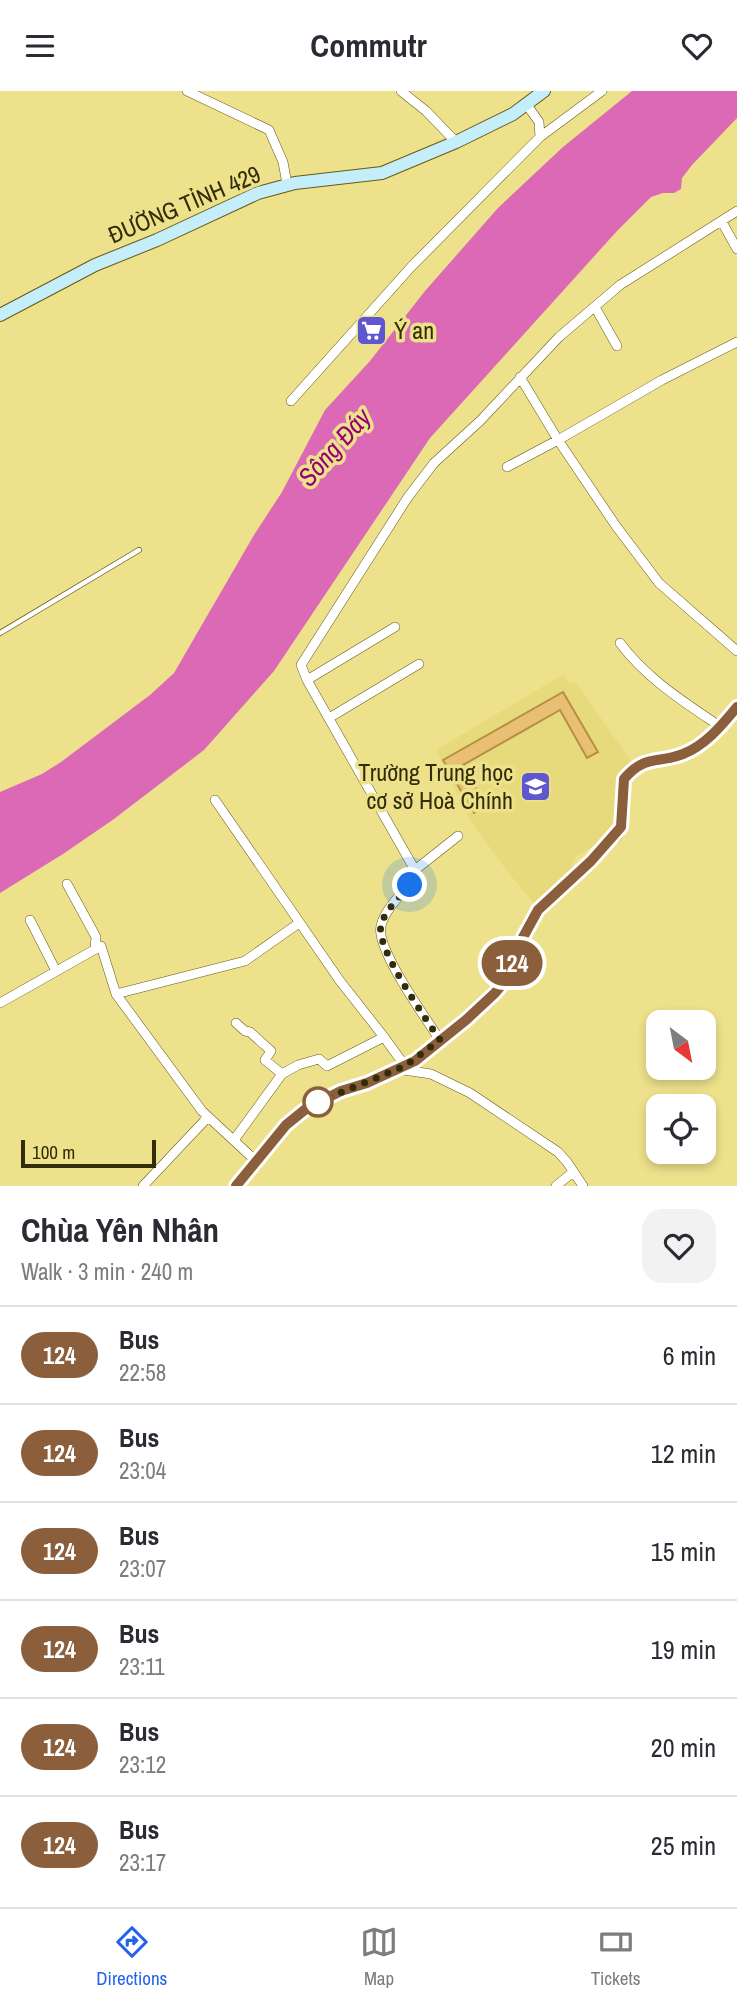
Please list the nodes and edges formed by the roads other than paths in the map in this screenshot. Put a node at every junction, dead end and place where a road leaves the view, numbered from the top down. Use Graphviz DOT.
graph roads {
  1 [pos="187,91"];
  2 [pos="401,91"];
  3 [pos="544,91"];
  4 [pos="602,91"];
  5 [pos="527,105"];
  6 [pos="540,137"];
  7 [pos="456,142"];
  8 [pos="287,184"];
  9 [pos="737,211"];
  10 [pos="722,222"];
  11 [pos="737,249"];
  12 [pos="595,307"];
  13 [pos="0,315"];
  14 [pos="737,342"];
  15 [pos="617,347"];
  16 [pos="520,377"];
  17 [pos="291,401"];
  18 [pos="558,440"];
  19 [pos="507,467"];
  20 [pos="139,550"];
  21 [pos="395,627"];
  22 [pos="0,633"];
  23 [pos="620,643"];
  24 [pos="737,651"];
  25 [pos="419,664"];
  26 [pos="307,680"];
  27 [pos="737,708"];
  28 [pos="329,717"];
  29 [pos="720,727"];
  30 [pos="215,800"];
  31 [pos="458,836"];
  32 [pos="415,870"];
  33 [pos="68,884"];
  34 [pos="30,920"];
  35 [pos="299,923"];
  36 [pos="95,949"];
  37 [pos="56,971"];
  38 [pos="116,994"];
  39 [pos="0,1003"];
  40 [pos="236,1023"];
  41 [pos="384,1037"];
  42 [pos="440,1040"];
  43 [pos="400,1068"];
  44 [pos="282,1074"];
  45 [pos="208,1117"];
  46 [pos="234,1140"];
  47 [pos="257,1161"];
  48 [pos="573,1172"];
  49 [pos="143,1186"];
  50 [pos="236,1186"];
  51 [pos="555,1186"];
  52 [pos="583,1186"];
  1 -- 8 [label="street"];
  2 -- 7 [label="street"];
  3 -- 5 [label="main road, ĐƯỜNG TỈNH 429"];
  4 -- 6 [label="street"];
  5 -- 6 [label="street"];
  5 -- 7 [label="main road, ĐƯỜNG TỈNH 429"];
  6 -- 17 [label="street"];
  7 -- 8 [label="main road, ĐƯỜNG TỈNH 429"];
  8 -- 13 [label="main road, ĐƯỜNG TỈNH 429"];
  9 -- 10 [label="street"];
  10 -- 11 [label="street"];
  10 -- 12 [label="street"];
  12 -- 15 [label="street"];
  12 -- 16 [label="street"];
  14 -- 18 [label="street"];
  16 -- 18 [label="street"];
  16 -- 26 [label="street"];
  18 -- 19 [label="street"];
  18 -- 24 [label="street"];
  20 -- 22 [label="lane"];
  21 -- 26 [label="street"];
  23 -- 29 [label="street"];
  25 -- 28 [label="street"];
  26 -- 28 [label="street"];
  27 -- 29 [label="street"];
  28 -- 32 [label="street"];
  29 -- 42 [label="street"];
  30 -- 35 [label="street"];
  31 -- 32 [label="street"];
  32 -- 42 [label="street"];
  33 -- 36 [label="street"];
  34 -- 37 [label="street"];
  35 -- 38 [label="street"];
  35 -- 41 [label="street"];
  36 -- 37 [label="street"];
  36 -- 38 [label="street"];
  37 -- 39 [label="street"];
  38 -- 45 [label="street"];
  40 -- 44 [label="street"];
  41 -- 43 [label="street"];
  41 -- 44 [label="street"];
  42 -- 43 [label="street"];
  43 -- 47 [label="street"];
  43 -- 48 [label="street"];
  44 -- 46 [label="street"];
  45 -- 46 [label="street"];
  45 -- 49 [label="street"];
  46 -- 47 [label="street"];
  47 -- 50 [label="street"];
  48 -- 51 [label="street"];
  48 -- 52 [label="street"];
}
